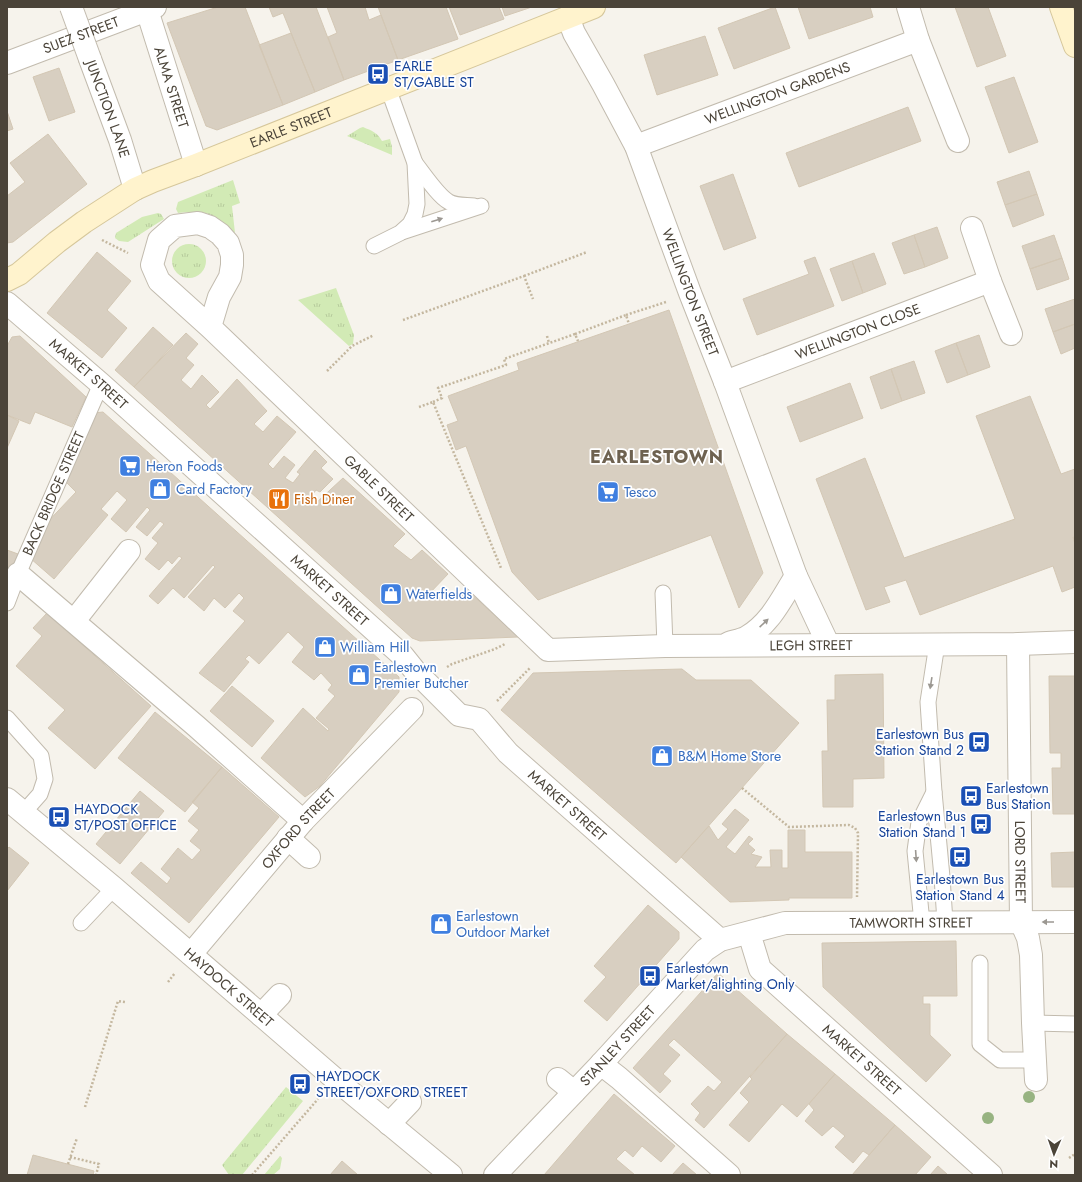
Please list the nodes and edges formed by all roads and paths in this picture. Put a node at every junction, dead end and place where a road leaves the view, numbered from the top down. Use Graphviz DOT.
graph roads {
  1 [pos="71,7"];
  2 [pos="594,7"];
  3 [pos="908,7"];
  4 [pos="1061,7"];
  5 [pos="151,8"];
  6 [pos="568,17"];
  7 [pos="918,40"];
  8 [pos="1075,46"];
  9 [pos="7,63"];
  10 [pos="388,88"];
  11 [pos="958,141"];
  12 [pos="636,146"];
  13 [pos="415,163"];
  14 [pos="196,165"];
  15 [pos="135,189"];
  16 [pos="84,222"];
  17 [pos="972,228"];
  18 [pos="400,232"];
  19 [pos="374,246"];
  20 [pos="587,252"];
  21 [pos="152,265"];
  22 [pos="524,276"];
  23 [pos="7,280"];
  24 [pos="990,281"];
  25 [pos="690,293"];
  26 [pos="532,299"];
  27 [pos="7,303"];
  28 [pos="626,315"];
  29 [pos="403,320"];
  30 [pos="629,324"];
  31 [pos="210,327"];
  32 [pos="575,334"];
  33 [pos="1011,334"];
  34 [pos="374,335"];
  35 [pos="547,336"];
  36 [pos="578,341"];
  37 [pos="549,343"];
  38 [pos="327,371"];
  39 [pos="725,382"];
  40 [pos="101,384"];
  41 [pos="433,402"];
  42 [pos="419,407"];
  43 [pos="129,551"];
  44 [pos="502,571"];
  45 [pos="18,574"];
  46 [pos="796,576"];
  47 [pos="664,593"];
  48 [pos="7,603"];
  49 [pos="74,621"];
  50 [pos="1075,642"];
  51 [pos="506,643"];
  52 [pos="828,644"];
  53 [pos="937,644"];
  54 [pos="1018,644"];
  55 [pos="665,646"];
  56 [pos="718,647"];
  57 [pos="548,650"];
  58 [pos="531,668"];
  59 [pos="428,682"];
  60 [pos="412,709"];
  61 [pos="7,718"];
  62 [pos="479,719"];
  63 [pos="742,788"];
  64 [pos="934,792"];
  65 [pos="7,798"];
  66 [pos="24,812"];
  67 [pos="303,821"];
  68 [pos="288,838"];
  69 [pos="310,857"];
  70 [pos="114,888"];
  71 [pos="856,902"];
  72 [pos="922,922"];
  73 [pos="946,922"];
  74 [pos="1022,922"];
  75 [pos="1075,922"];
  76 [pos="80,924"];
  77 [pos="749,933"];
  78 [pos="720,940"];
  79 [pos="191,954"];
  80 [pos="980,963"];
  81 [pos="280,995"];
  82 [pos="125,1002"];
  83 [pos="261,1015"];
  84 [pos="1033,1023"];
  85 [pos="1075,1024"];
  86 [pos="601,1064"];
  87 [pos="1036,1070"];
  88 [pos="320,1097"];
  89 [pos="410,1102"];
  90 [pos="85,1107"];
  91 [pos="389,1124"];
  92 [pos="77,1138"];
  93 [pos="1075,1154"];
  94 [pos="70,1157"];
  95 [pos="1069,1158"];
  96 [pos="68,1164"];
  97 [pos="98,1175"];
  98 [pos="252,1175"];
  99 [pos="451,1175"];
  100 [pos="495,1175"];
  101 [pos="729,1175"];
  102 [pos="991,1175"];
  1 -- 15 [label="street, JUNCTION LANE, bridge"];
  2 -- 6 [label="street, EARLE STREET"];
  3 -- 7 [label="street"];
  4 -- 8 [label="street"];
  5 -- 9 [label="street, SUEZ STREET"];
  5 -- 14 [label="street, ALMA STREET"];
  6 -- 10 [label="street, EARLE STREET"];
  6 -- 12 [label="street, WELLINGTON STREET"];
  7 -- 11 [label="street"];
  7 -- 12 [label="street, WELLINGTON GARDENS"];
  10 -- 13 [label="lane"];
  10 -- 14 [label="street, EARLE STREET"];
  12 -- 25 [label="street, WELLINGTON STREET"];
  13 -- 18 [label="lane"];
  18 -- 13 [label="lane, one-way"];
  14 -- 15 [label="street, EARLE STREET"];
  15 -- 16 [label="street, EARLE STREET"];
  16 -- 21 [label="path"];
  16 -- 23 [label="street, EARLE STREET"];
  17 -- 24 [label="street"];
  18 -- 19 [label="lane"];
  20 -- 22 [label="path"];
  21 -- 31 [label="street, GABLE STREET"];
  21 -- 31 [label="street"];
  22 -- 26 [label="path"];
  22 -- 29 [label="path"];
  24 -- 33 [label="street"];
  24 -- 39 [label="street, WELLINGTON CLOSE"];
  25 -- 28 [label="path"];
  25 -- 39 [label="street, WELLINGTON STREET"];
  27 -- 40 [label="street, MARKET STREET"];
  28 -- 30 [label="path"];
  28 -- 32 [label="path"];
  31 -- 57 [label="street, GABLE STREET"];
  32 -- 36 [label="path"];
  32 -- 37 [label="path"];
  34 -- 38 [label="path"];
  35 -- 37 [label="path"];
  37 -- 41 [label="path"];
  39 -- 46 [label="street, WELLINGTON STREET"];
  40 -- 45 [label="lane, BACK BRIDGE STREET"];
  40 -- 59 [label="street, MARKET STREET"];
  41 -- 42 [label="path"];
  41 -- 44 [label="path"];
  43 -- 49 [label="street"];
  45 -- 48 [label="lane, BACK BRIDGE STREET"];
  45 -- 49 [label="street"];
  46 -- 52 [label="street, WELLINGTON STREET"];
  56 -- 46 [label="street, one-way"];
  47 -- 55 [label="lane"];
  49 -- 67 [label="street"];
  50 -- 54 [label="street, LEGH STREET"];
  51 -- 59 [label="path"];
  52 -- 53 [label="street, LEGH STREET"];
  52 -- 56 [label="street, LEGH STREET"];
  53 -- 54 [label="street, LEGH STREET"];
  53 -- 64 [label="lane, one-way"];
  54 -- 74 [label="street, LORD STREET"];
  55 -- 56 [label="street, LEGH STREET"];
  55 -- 57 [label="street, LEGH STREET"];
  58 -- 62 [label="path"];
  59 -- 62 [label="street, MARKET STREET"];
  60 -- 67 [label="street, OXFORD STREET"];
  61 -- 66 [label="lane"];
  62 -- 78 [label="street, MARKET STREET"];
  63 -- 71 [label="path"];
  64 -- 72 [label="lane, one-way"];
  64 -- 73 [label="lane"];
  65 -- 66 [label="street, HAYDOCK STREET"];
  66 -- 70 [label="street, HAYDOCK STREET"];
  67 -- 68 [label="street, OXFORD STREET"];
  68 -- 69 [label="street"];
  68 -- 79 [label="street, OXFORD STREET"];
  70 -- 76 [label="lane"];
  70 -- 79 [label="street, HAYDOCK STREET"];
  72 -- 73 [label="street, TAMWORTH STREET"];
  72 -- 77 [label="street, TAMWORTH STREET"];
  73 -- 74 [label="street, TAMWORTH STREET"];
  75 -- 74 [label="street, TAMWORTH STREET, one-way"];
  74 -- 84 [label="street, LORD STREET"];
  77 -- 78 [label="street, STANLEY STREET"];
  77 -- 102 [label="street, MARKET STREET"];
  78 -- 86 [label="street, STANLEY STREET"];
  79 -- 83 [label="street, HAYDOCK STREET"];
  80 -- 87 [label="lane"];
  81 -- 83 [label="street"];
  82 -- 90 [label="path"];
  83 -- 91 [label="street, HAYDOCK STREET"];
  84 -- 85 [label="lane"];
  84 -- 87 [label="street, LORD STREET"];
  86 -- 100 [label="street, STANLEY STREET"];
  86 -- 101 [label="street"];
  88 -- 98 [label="path"];
  89 -- 91 [label="street"];
  91 -- 99 [label="street, HAYDOCK STREET"];
  92 -- 94 [label="path"];
  93 -- 95 [label="path"];
  94 -- 96 [label="path"];
  94 -- 97 [label="path"];
}
